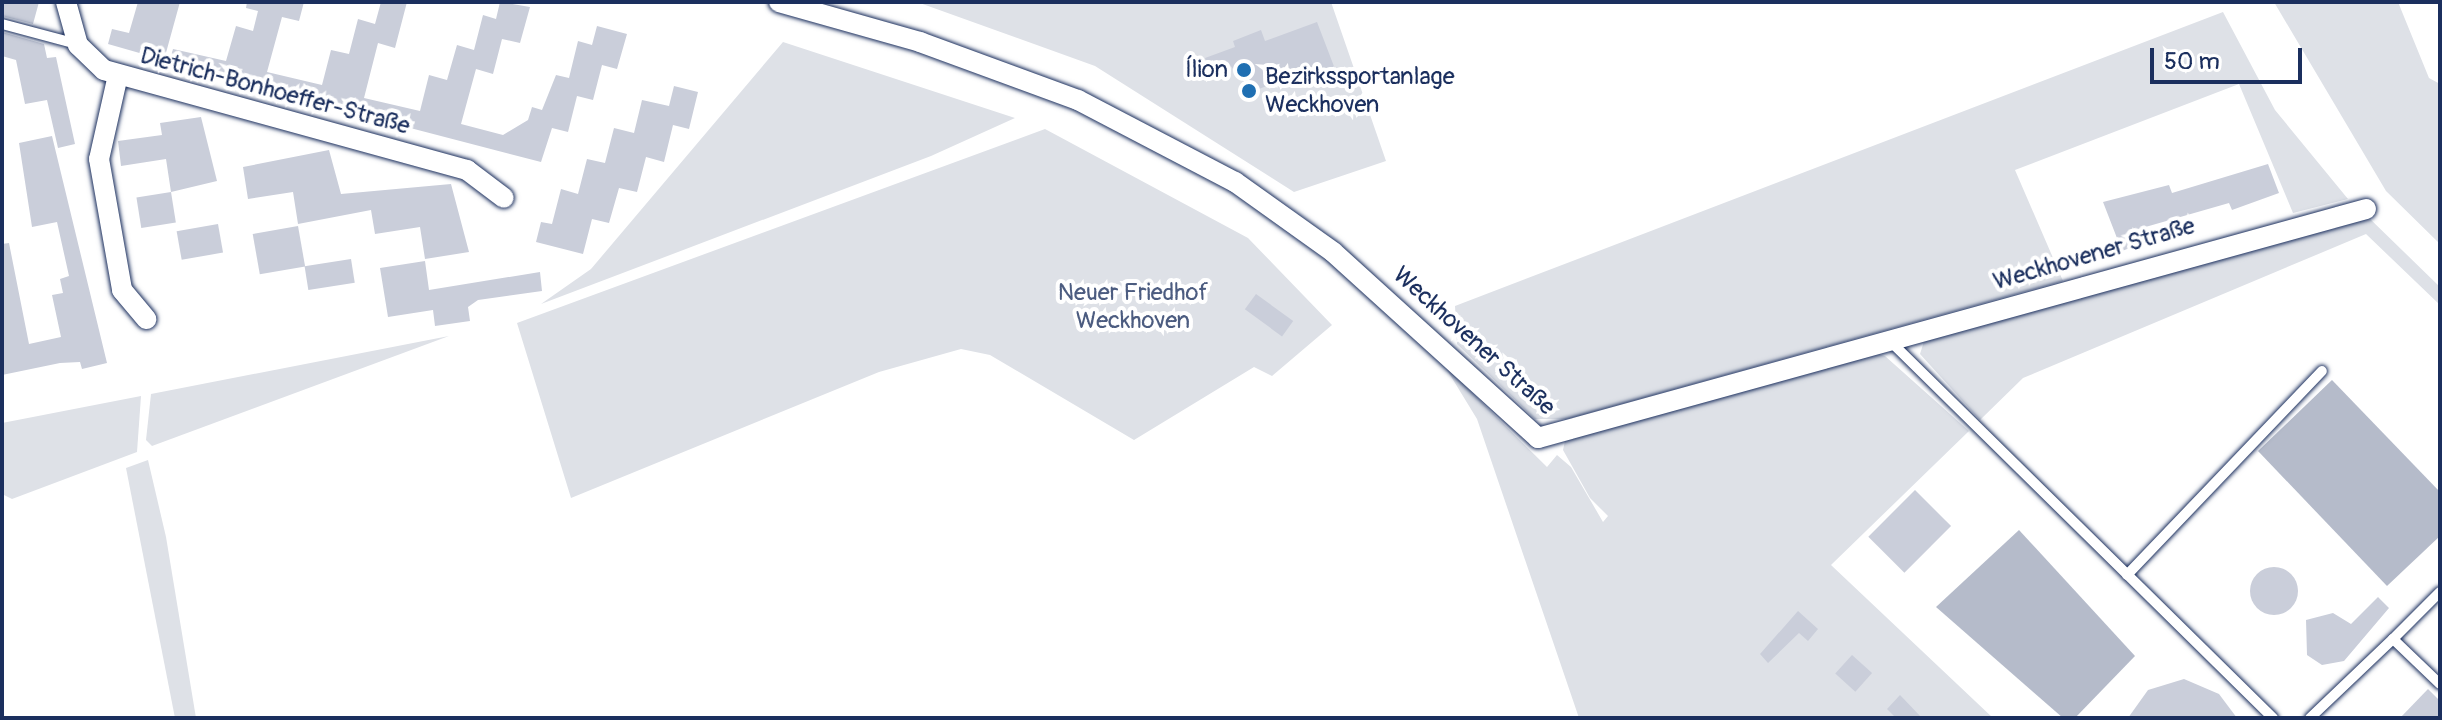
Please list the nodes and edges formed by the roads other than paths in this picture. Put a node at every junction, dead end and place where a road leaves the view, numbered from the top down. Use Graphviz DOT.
graph roads {
  1 [pos="66,2"];
  2 [pos="779,2"];
  3 [pos="2,24"];
  4 [pos="78,45"];
  5 [pos="118,75"];
  6 [pos="504,198"];
  7 [pos="2366,209"];
  8 [pos="146,319"];
  9 [pos="1887,339"];
  10 [pos="2322,371"];
  11 [pos="2127,575"];
  12 [pos="2440,592"];
  13 [pos="2393,639"];
  14 [pos="2440,684"];
  15 [pos="2273,718"];
  16 [pos="2310,718"];
  1 -- 4 [label="street"];
  2 -- 9 [label="street, Weckhovener Straße"];
  3 -- 4 [label="lane"];
  4 -- 5 [label="street, Dietrich-Bonhoeffer-Straße"];
  5 -- 6 [label="street, Dietrich-Bonhoeffer-Straße"];
  5 -- 8 [label="street"];
  7 -- 9 [label="street, Weckhovener Straße"];
  9 -- 11 [label="lane"];
  10 -- 11 [label="lane"];
  11 -- 15 [label="lane"];
  12 -- 13 [label="lane"];
  13 -- 14 [label="lane"];
  13 -- 16 [label="lane"];
}
